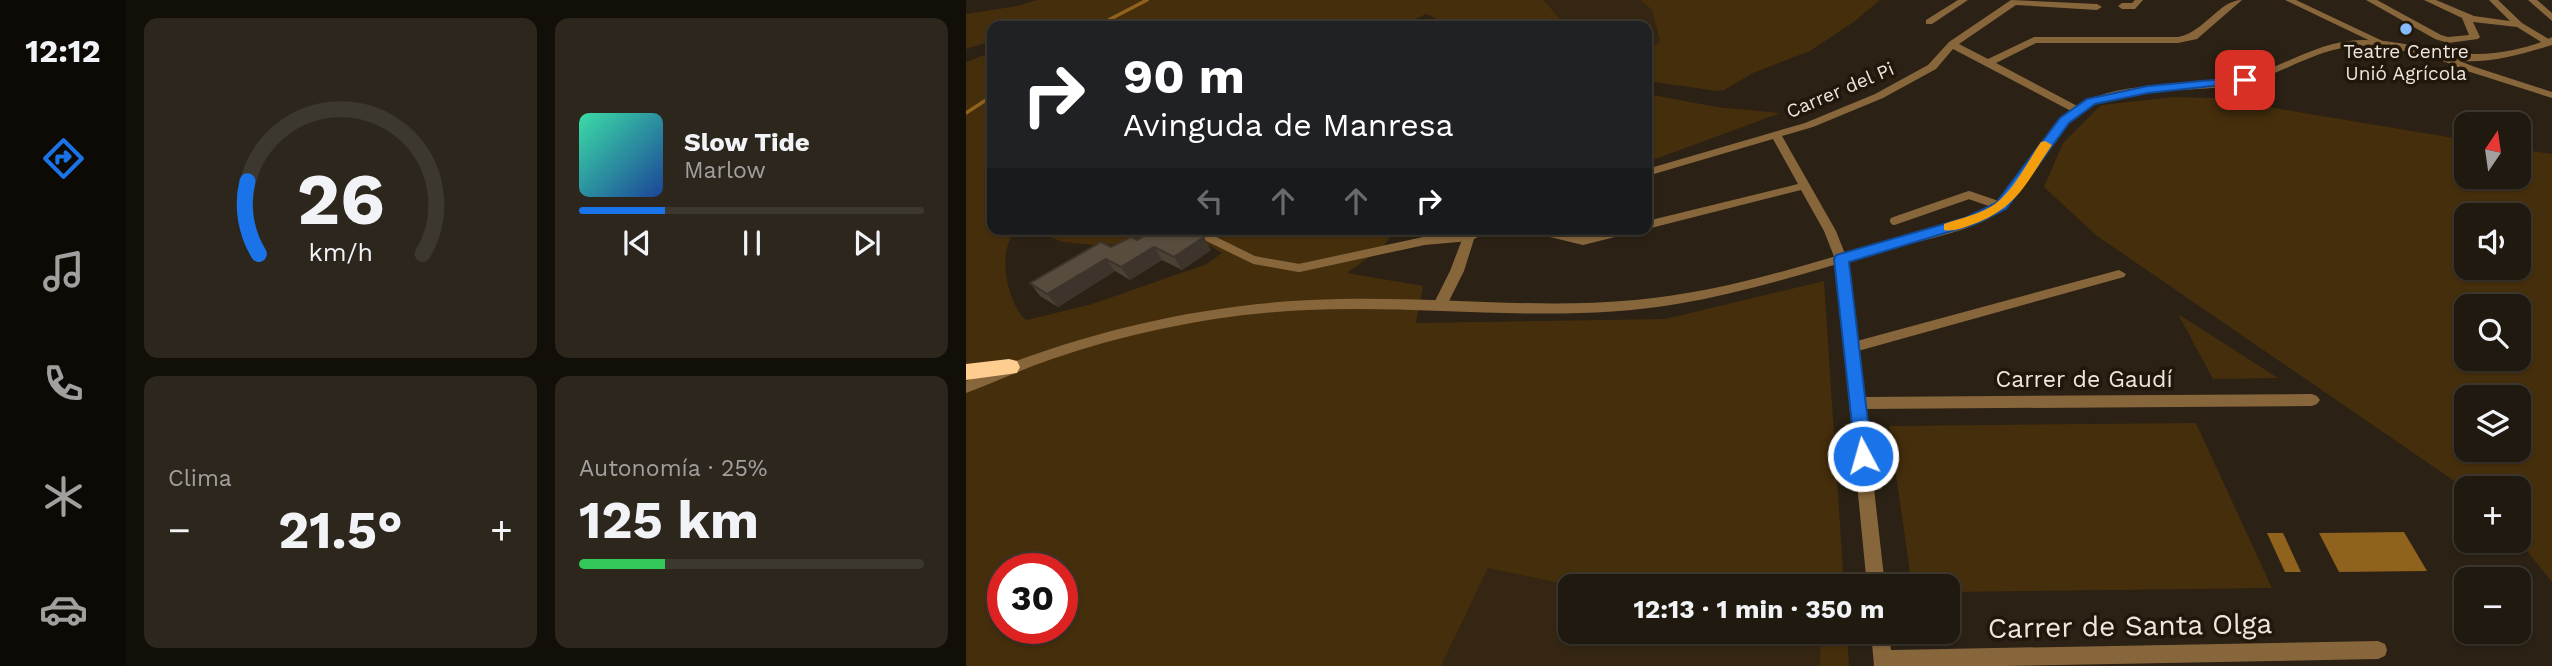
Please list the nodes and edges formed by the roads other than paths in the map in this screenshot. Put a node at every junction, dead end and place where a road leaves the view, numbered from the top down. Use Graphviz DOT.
graph roads {
  1 [pos="1964,0"];
  2 [pos="2139,0"];
  3 [pos="2238,0"];
  4 [pos="2289,0"];
  5 [pos="2370,0"];
  6 [pos="2428,0"];
  7 [pos="2493,0"];
  8 [pos="2532,0"];
  9 [pos="2016,1"];
  10 [pos="2122,6"];
  11 [pos="2097,7"];
  12 [pos="2466,16"];
  13 [pos="2552,18"];
  14 [pos="1929,22"];
  15 [pos="2519,25"];
  16 [pos="2551,43"];
  17 [pos="1952,44"];
  18 [pos="2384,44"];
  19 [pos="2428,52"];
  20 [pos="1988,63"];
  21 [pos="2552,95"];
  22 [pos="2077,110"];
  23 [pos="1776,135"];
  24 [pos="1652,172"];
  25 [pos="1804,186"];
  26 [pos="2001,206"];
  27 [pos="1894,221"];
  28 [pos="1652,224"];
  29 [pos="1201,235"];
  30 [pos="1474,235"];
  31 [pos="1558,235"];
  32 [pos="1607,235"];
  33 [pos="1469,237"];
  34 [pos="1841,259"];
  35 [pos="2119,274"];
  36 [pos="1440,305"];
  37 [pos="1852,348"];
  38 [pos="1009,366"];
  39 [pos="966,372"];
  40 [pos="966,387"];
  41 [pos="2312,400"];
  42 [pos="1857,403"];
  43 [pos="1875,574"];
  44 [pos="1881,644"];
  45 [pos="2378,650"];
  46 [pos="2179,660"];
  47 [pos="1883,662"];
  1 -- 14 [label="street"];
  2 -- 10 [label="street"];
  3 -- 20 [label="street"];
  4 -- 18 [label="street"];
  5 -- 12 [label="street"];
  6 -- 12 [label="street"];
  7 -- 15 [label="street"];
  8 -- 13 [label="street"];
  9 -- 11 [label="street"];
  9 -- 17 [label="street, Carrer del Pi"];
  12 -- 15 [label="street"];
  15 -- 16 [label="street"];
  16 -- 19 [label="street"];
  17 -- 20 [label="street"];
  17 -- 23 [label="street, Carrer del Pi"];
  18 -- 19 [label="street"];
  18 -- 22 [label="street"];
  19 -- 21 [label="street"];
  20 -- 22 [label="street"];
  22 -- 26 [label="street"];
  23 -- 24 [label="street, Carrer del Pi"];
  23 -- 25 [label="street"];
  25 -- 28 [label="street"];
  25 -- 34 [label="street"];
  26 -- 27 [label="lane"];
  26 -- 34 [label="street"];
  29 -- 33 [label="lane"];
  30 -- 33 [label="street"];
  31 -- 32 [label="street"];
  33 -- 36 [label="street"];
  34 -- 36 [label="street"];
  34 -- 37 [label="street"];
  35 -- 37 [label="street"];
  36 -- 38 [label="street"];
  37 -- 42 [label="street"];
  38 -- 39 [label="highway"];
  38 -- 40 [label="street"];
  41 -- 42 [label="street, Carrer de Gaudí"];
  42 -- 43 [label="street"];
  44 -- 47 [label="street"];
  45 -- 46 [label="street, Carrer de Santa Olga"];
  46 -- 47 [label="street, Carrer de Santa Olga"];
}
